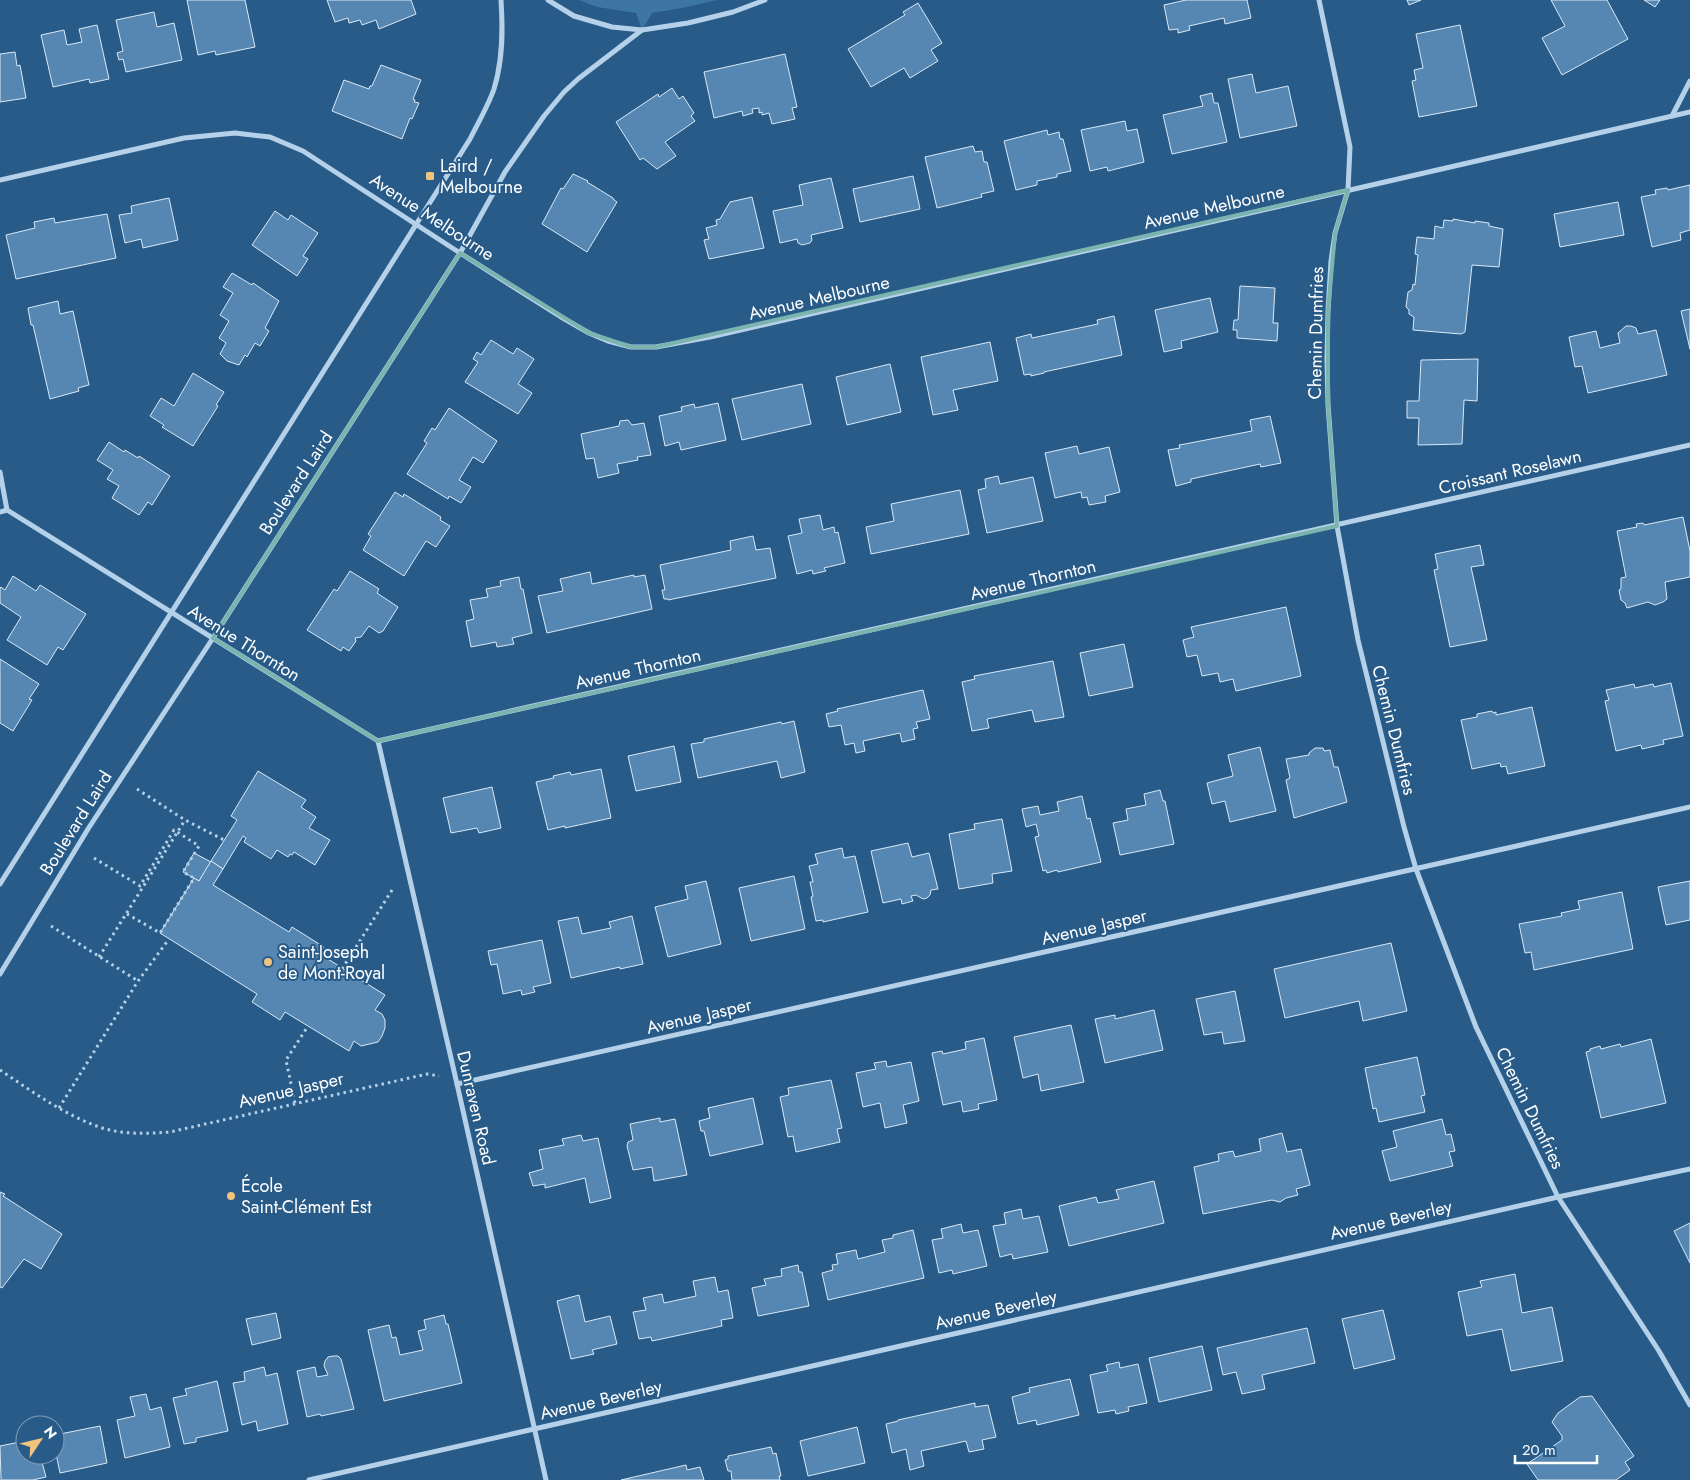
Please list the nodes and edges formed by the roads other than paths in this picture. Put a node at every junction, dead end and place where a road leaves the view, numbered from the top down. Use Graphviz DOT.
graph roads {
  1 [pos="501,0"];
  2 [pos="548,0"];
  3 [pos="765,0"];
  4 [pos="1319,0"];
  5 [pos="642,30"];
  6 [pos="1690,81"];
  7 [pos="1690,112"];
  8 [pos="1672,116"];
  9 [pos="0,180"];
  10 [pos="1348,190"];
  11 [pos="418,224"];
  12 [pos="460,253"];
  13 [pos="1690,445"];
  14 [pos="0,472"];
  15 [pos="7,510"];
  16 [pos="0,512"];
  17 [pos="1337,526"];
  18 [pos="171,614"];
  19 [pos="213,638"];
  20 [pos="378,742"];
  21 [pos="1690,807"];
  22 [pos="1416,869"];
  23 [pos="0,884"];
  24 [pos="0,974"];
  25 [pos="457,1084"];
  26 [pos="1690,1169"];
  27 [pos="1558,1197"];
  28 [pos="1690,1405"];
  29 [pos="535,1429"];
  30 [pos="309,1480"];
  31 [pos="546,1480"];
  1 -- 11 [label="street, Boulevard Laird"];
  2 -- 5 [label="street, Boulevard Laird"];
  3 -- 5 [label="street, Boulevard Laird"];
  4 -- 10 [label="street, Chemin Dumfries"];
  5 -- 12 [label="street, Boulevard Laird"];
  6 -- 8 [label="street"];
  7 -- 8 [label="street, Avenue Melbourne"];
  8 -- 10 [label="street, Avenue Melbourne"];
  9 -- 11 [label="street, Avenue Melbourne"];
  10 -- 12 [label="street, Avenue Melbourne"];
  10 -- 17 [label="street, Chemin Dumfries"];
  11 -- 12 [label="street, Avenue Melbourne"];
  11 -- 18 [label="street, Boulevard Laird"];
  12 -- 19 [label="street, Boulevard Laird"];
  13 -- 17 [label="street, Croissant Roselawn"];
  14 -- 15 [label="street"];
  15 -- 16 [label="street"];
  15 -- 18 [label="street, Avenue Thornton"];
  17 -- 20 [label="street, Avenue Thornton"];
  17 -- 22 [label="street, Chemin Dumfries"];
  18 -- 19 [label="street, Avenue Thornton"];
  18 -- 23 [label="street, Boulevard Laird"];
  19 -- 20 [label="street, Avenue Thornton"];
  19 -- 24 [label="street, Boulevard Laird"];
  20 -- 25 [label="street, Dunraven Road"];
  21 -- 22 [label="street"];
  22 -- 25 [label="street, Avenue Jasper"];
  22 -- 27 [label="street, Chemin Dumfries"];
  25 -- 29 [label="street, Dunraven Road"];
  26 -- 27 [label="street, Avenue Beverley"];
  27 -- 28 [label="street, Chemin Dumfries"];
  27 -- 29 [label="street, Avenue Beverley"];
  29 -- 30 [label="street, Avenue Beverley"];
  29 -- 31 [label="street, Dunraven Road"];
}
